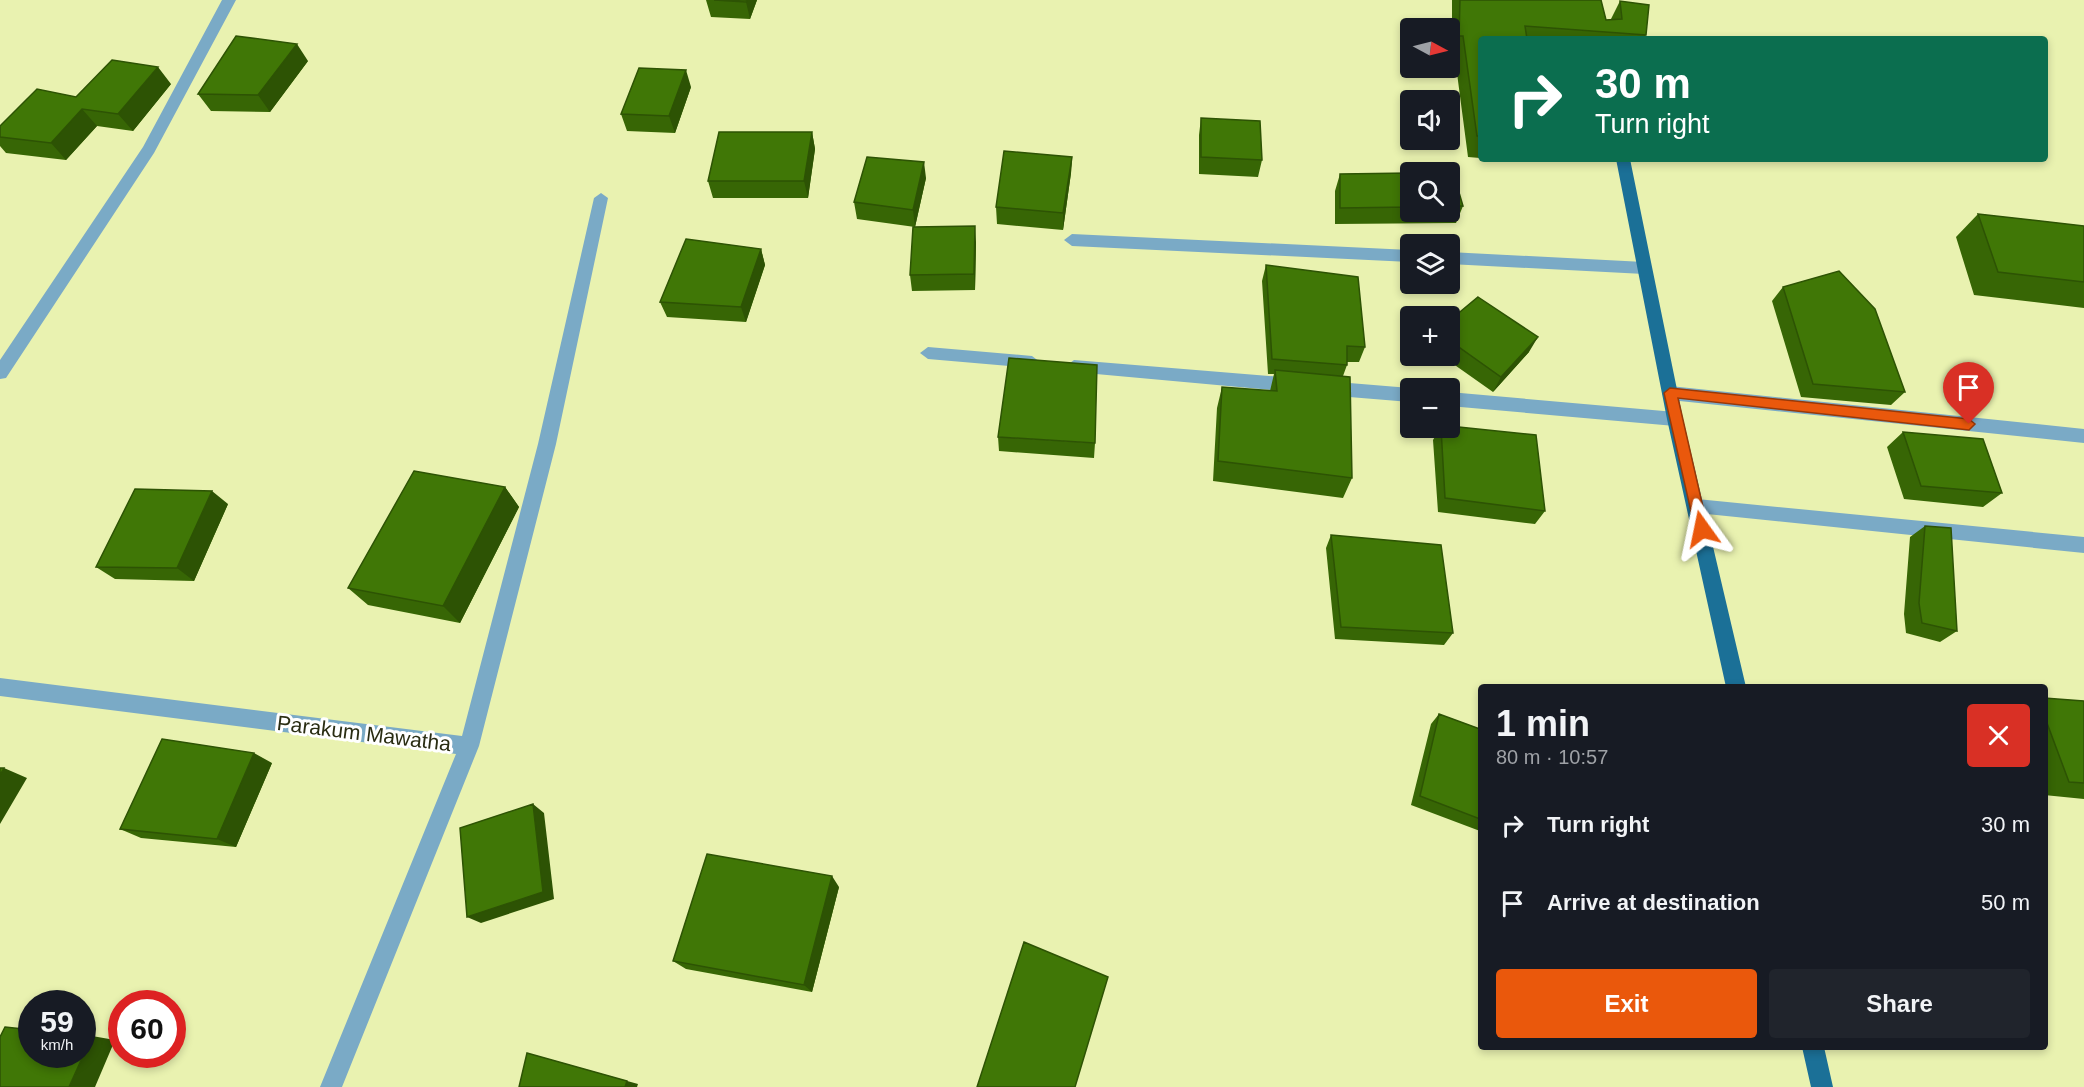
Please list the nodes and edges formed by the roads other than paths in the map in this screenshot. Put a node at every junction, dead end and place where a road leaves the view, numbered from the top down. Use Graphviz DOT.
graph roads {
  1 [pos="229,0"];
  2 [pos="1624,162"];
  3 [pos="601,198"];
  4 [pos="1072,240"];
  5 [pos="1400,256"];
  6 [pos="1460,259"];
  7 [pos="1644,268"];
  8 [pos="928,353"];
  9 [pos="0,373"];
  10 [pos="1670,393"];
  11 [pos="1400,394"];
  12 [pos="1460,400"];
  13 [pos="1675,418"];
  14 [pos="2084,436"];
  15 [pos="1697,506"];
  16 [pos="2084,545"];
  17 [pos="1735,684"];
  18 [pos="0,687"];
  19 [pos="469,746"];
  20 [pos="1814,1050"];
  21 [pos="331,1087"];
  22 [pos="1822,1087"];
  1 -- 9 [label="street"];
  2 -- 7 [label="main road"];
  3 -- 19 [label="street"];
  4 -- 5 [label="street"];
  6 -- 7 [label="street"];
  7 -- 10 [label="main road"];
  8 -- 11 [label="street"];
  10 -- 13 [label="main road"];
  10 -- 14 [label="street"];
  12 -- 13 [label="street"];
  13 -- 15 [label="main road"];
  15 -- 16 [label="street"];
  15 -- 17 [label="main road"];
  18 -- 19 [label="street, Parakum Mawatha"];
  19 -- 21 [label="street, Parakum Mawatha"];
  20 -- 22 [label="main road"];
}
